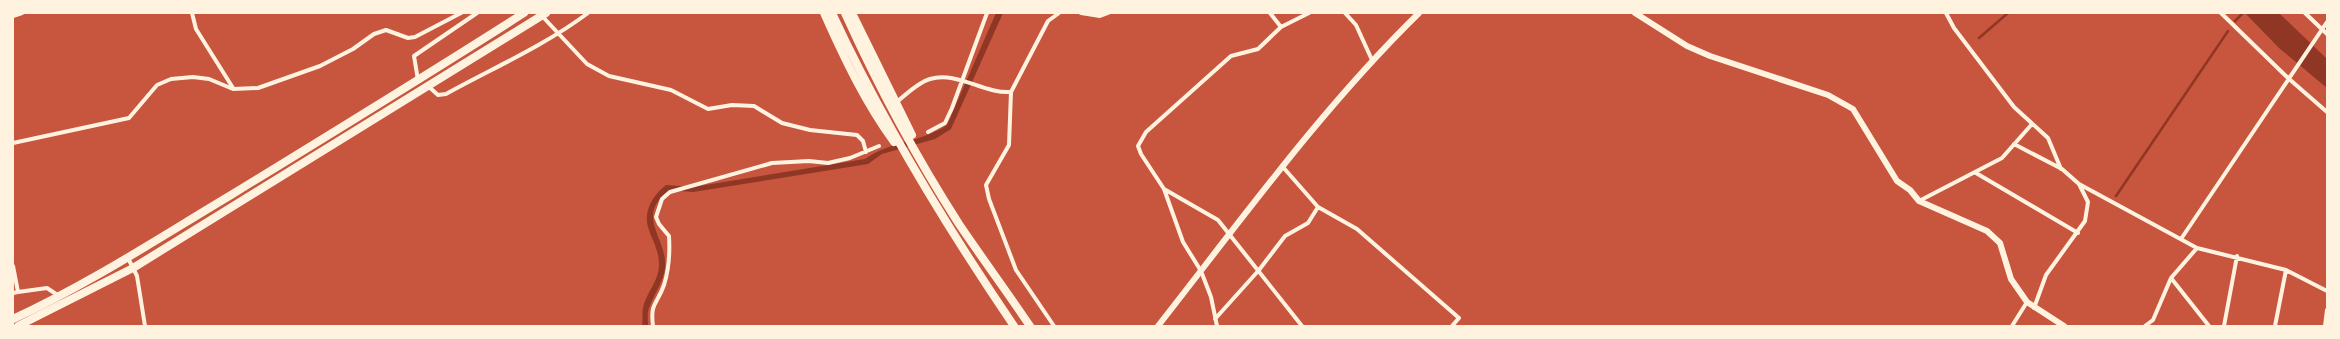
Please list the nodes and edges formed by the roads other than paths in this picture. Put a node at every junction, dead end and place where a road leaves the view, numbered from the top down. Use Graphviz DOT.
graph roads {
  1 [pos="22,13"];
  2 [pos="192,13"];
  3 [pos="461,13"];
  4 [pos="476,13"];
  5 [pos="524,13"];
  6 [pos="539,13"];
  7 [pos="546,13"];
  8 [pos="588,13"];
  9 [pos="824,13"];
  10 [pos="832,13"];
  11 [pos="845,13"];
  12 [pos="852,13"];
  13 [pos="987,13"];
  14 [pos="1059,13"];
  15 [pos="1081,13"];
  16 [pos="1108,13"];
  17 [pos="1270,13"];
  18 [pos="1309,13"];
  19 [pos="1345,13"];
  20 [pos="1419,13"];
  21 [pos="1635,13"];
  22 [pos="1946,13"];
  23 [pos="2221,13"];
  24 [pos="2305,13"];
  25 [pos="13,16"];
  26 [pos="2327,22"];
  27 [pos="1281,26"];
  28 [pos="2322,29"];
  29 [pos="560,34"];
  30 [pos="2327,34"];
  31 [pos="1372,60"];
  32 [pos="2288,78"];
  33 [pos="418,80"];
  34 [pos="962,81"];
  35 [pos="428,86"];
  36 [pos="233,89"];
  37 [pos="1011,92"];
  38 [pos="897,102"];
  39 [pos="2327,112"];
  40 [pos="2032,124"];
  41 [pos="928,132"];
  42 [pos="13,142"];
  43 [pos="2014,144"];
  44 [pos="880,146"];
  45 [pos="866,152"];
  46 [pos="1282,166"];
  47 [pos="2062,169"];
  48 [pos="1976,173"];
  49 [pos="931,176"];
  50 [pos="922,182"];
  51 [pos="2079,184"];
  52 [pos="1164,189"];
  53 [pos="1919,201"];
  54 [pos="1318,207"];
  55 [pos="2078,233"];
  56 [pos="1231,234"];
  57 [pos="2181,239"];
  58 [pos="2197,248"];
  59 [pos="2237,256"];
  60 [pos="128,257"];
  61 [pos="13,266"];
  62 [pos="133,268"];
  63 [pos="1259,270"];
  64 [pos="2286,270"];
  65 [pos="1201,271"];
  66 [pos="2171,278"];
  67 [pos="2327,291"];
  68 [pos="15,293"];
  69 [pos="60,297"];
  70 [pos="2027,302"];
  71 [pos="2034,308"];
  72 [pos="2327,310"];
  73 [pos="13,319"];
  74 [pos="1215,319"];
  75 [pos="18,326"];
  76 [pos="145,326"];
  77 [pos="653,326"];
  78 [pos="1014,326"];
  79 [pos="1030,326"];
  80 [pos="1054,326"];
  81 [pos="1158,326"];
  82 [pos="1217,326"];
  83 [pos="1302,326"];
  84 [pos="1452,326"];
  85 [pos="2012,326"];
  86 [pos="2064,326"];
  87 [pos="2145,326"];
  88 [pos="2208,326"];
  89 [pos="2224,326"];
  90 [pos="2275,326"];
  91 [pos="2325,326"];
  1 -- 25 [label="street"];
  2 -- 36 [label="street"];
  3 -- 36 [label="street"];
  4 -- 33 [label="street"];
  5 -- 33 [label="main road"];
  6 -- 29 [label="street"];
  7 -- 35 [label="main road"];
  8 -- 29 [label="street"];
  9 -- 50 [label="main road"];
  10 -- 50 [label="main road"];
  11 -- 49 [label="main road"];
  12 -- 38 [label="main road"];
  13 -- 34 [label="street"];
  14 -- 37 [label="street"];
  15 -- 16 [label="street"];
  17 -- 27 [label="street"];
  18 -- 27 [label="street"];
  19 -- 31 [label="street"];
  20 -- 31 [label="street"];
  21 -- 53 [label="street"];
  22 -- 40 [label="street"];
  23 -- 32 [label="street"];
  24 -- 28 [label="street"];
  26 -- 28 [label="street"];
  27 -- 52 [label="street"];
  28 -- 30 [label="street"];
  28 -- 32 [label="street"];
  29 -- 35 [label="street"];
  29 -- 45 [label="street"];
  31 -- 46 [label="street"];
  32 -- 39 [label="street"];
  32 -- 57 [label="street"];
  33 -- 60 [label="main road"];
  34 -- 37 [label="street"];
  34 -- 38 [label="street"];
  34 -- 41 [label="street"];
  35 -- 62 [label="main road"];
  36 -- 42 [label="street"];
  37 -- 80 [label="street"];
  38 -- 49 [label="main road"];
  40 -- 43 [label="street"];
  40 -- 47 [label="street"];
  43 -- 47 [label="street"];
  43 -- 48 [label="street"];
  44 -- 45 [label="street"];
  45 -- 77 [label="street"];
  46 -- 54 [label="street"];
  46 -- 56 [label="street"];
  47 -- 51 [label="street"];
  48 -- 53 [label="street"];
  48 -- 55 [label="street"];
  49 -- 79 [label="main road"];
  50 -- 78 [label="main road"];
  51 -- 55 [label="street"];
  51 -- 57 [label="street"];
  52 -- 56 [label="street"];
  52 -- 65 [label="street"];
  53 -- 70 [label="street"];
  54 -- 63 [label="street"];
  54 -- 84 [label="street"];
  55 -- 71 [label="street"];
  56 -- 63 [label="street"];
  56 -- 65 [label="street"];
  57 -- 58 [label="street"];
  58 -- 59 [label="street"];
  58 -- 66 [label="street"];
  59 -- 64 [label="street"];
  59 -- 89 [label="street"];
  60 -- 62 [label="street"];
  60 -- 69 [label="main road"];
  61 -- 68 [label="street"];
  62 -- 75 [label="main road"];
  62 -- 76 [label="street"];
  63 -- 74 [label="street"];
  63 -- 83 [label="street"];
  64 -- 67 [label="street"];
  64 -- 90 [label="street"];
  65 -- 74 [label="street"];
  65 -- 81 [label="street"];
  66 -- 87 [label="street"];
  66 -- 88 [label="street"];
  68 -- 69 [label="street"];
  69 -- 73 [label="main road"];
  70 -- 71 [label="street"];
  70 -- 85 [label="street"];
  71 -- 86 [label="street"];
  72 -- 91 [label="street"];
  74 -- 82 [label="street"];
}
